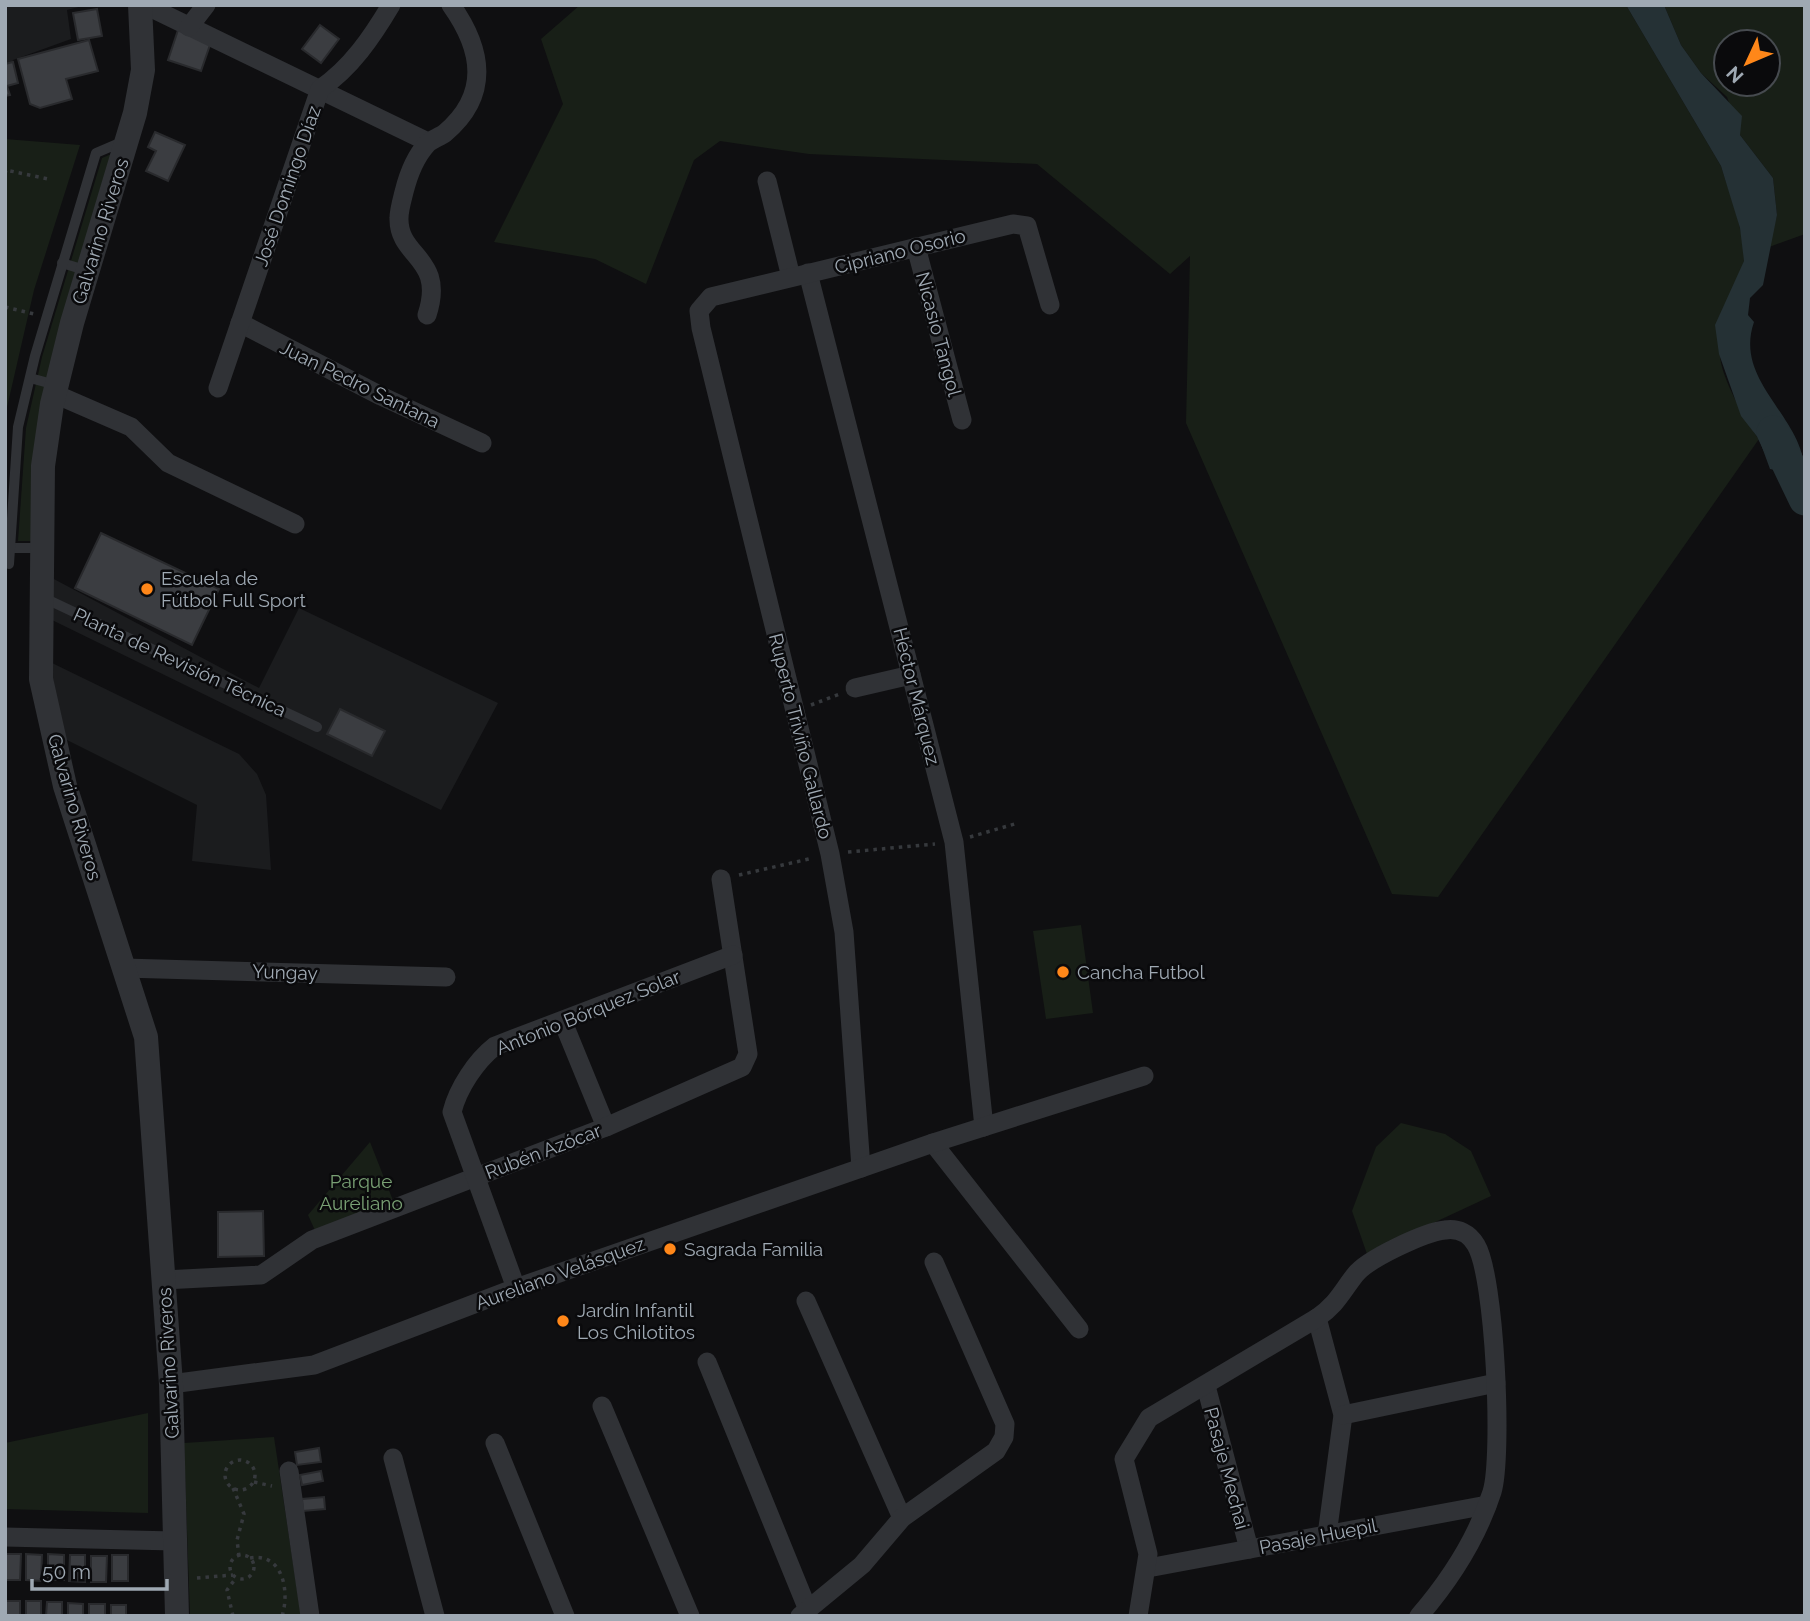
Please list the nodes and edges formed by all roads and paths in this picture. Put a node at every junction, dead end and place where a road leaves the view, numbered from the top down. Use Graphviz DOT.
graph roads {
  1 [pos="143,5"];
  2 [pos="206,5"];
  3 [pos="391,5"];
  4 [pos="451,5"];
  5 [pos="190,27"];
  6 [pos="320,89"];
  7 [pos="127,139"];
  8 [pos="428,142"];
  9 [pos="5,174"];
  10 [pos="48,179"];
  11 [pos="767,181"];
  12 [pos="916,247"];
  13 [pos="62,263"];
  14 [pos="88,271"];
  15 [pos="800,275"];
  16 [pos="1050,305"];
  17 [pos="5,307"];
  18 [pos="699,311"];
  19 [pos="28,312"];
  20 [pos="427,315"];
  21 [pos="240,323"];
  22 [pos="30,378"];
  23 [pos="218,388"];
  24 [pos="56,389"];
  25 [pos="962,420"];
  26 [pos="482,443"];
  27 [pos="295,524"];
  28 [pos="10,548"];
  29 [pos="42,548"];
  30 [pos="9,564"];
  31 [pos="42,596"];
  32 [pos="911,675"];
  33 [pos="855,688"];
  34 [pos="795,712"];
  35 [pos="317,727"];
  36 [pos="1018,823"];
  37 [pos="954,842"];
  38 [pos="830,854"];
  39 [pos="721,879"];
  40 [pos="733,954"];
  41 [pos="124,968"];
  42 [pos="446,977"];
  43 [pos="563,1022"];
  44 [pos="1144,1076"];
  45 [pos="606,1127"];
  46 [pos="984,1127"];
  47 [pos="933,1143"];
  48 [pos="862,1168"];
  49 [pos="474,1178"];
  50 [pos="934,1262"];
  51 [pos="164,1280"];
  52 [pos="516,1288"];
  53 [pos="806,1301"];
  54 [pos="1317,1318"];
  55 [pos="1079,1329"];
  56 [pos="707,1362"];
  57 [pos="1496,1383"];
  58 [pos="171,1384"];
  59 [pos="1206,1386"];
  60 [pos="602,1406"];
  61 [pos="1343,1415"];
  62 [pos="495,1443"];
  63 [pos="393,1458"];
  64 [pos="289,1471"];
  65 [pos="233,1488"];
  66 [pos="1487,1505"];
  67 [pos="902,1518"];
  68 [pos="1326,1535"];
  69 [pos="5,1537"];
  70 [pos="174,1541"];
  71 [pos="1249,1549"];
  72 [pos="239,1556"];
  73 [pos="250,1558"];
  74 [pos="1148,1568"];
  75 [pos="234,1576"];
  76 [pos="175,1577"];
  77 [pos="804,1613"];
  78 [pos="177,1616"];
  79 [pos="233,1616"];
  80 [pos="282,1616"];
  81 [pos="310,1616"];
  82 [pos="435,1616"];
  83 [pos="565,1616"];
  84 [pos="690,1616"];
  85 [pos="1138,1616"];
  86 [pos="1419,1616"];
  1 -- 5 [label="street"];
  1 -- 7 [label="street, Galvarino Riveros"];
  2 -- 5 [label="street"];
  3 -- 6 [label="street, José Domingo Díaz"];
  4 -- 8 [label="street"];
  5 -- 6 [label="street"];
  6 -- 8 [label="street"];
  6 -- 21 [label="street, José Domingo Díaz"];
  7 -- 13 [label="lane"];
  7 -- 14 [label="street, Galvarino Riveros"];
  8 -- 20 [label="street"];
  9 -- 10 [label="path"];
  11 -- 15 [label="street, Héctor Márquez"];
  12 -- 15 [label="street, Cipriano Osorio"];
  12 -- 16 [label="street, Cipriano Osorio"];
  12 -- 25 [label="street, Nicasio Tangol"];
  13 -- 14 [label="lane"];
  13 -- 22 [label="lane"];
  14 -- 24 [label="street, Galvarino Riveros"];
  15 -- 18 [label="street, Cipriano Osorio"];
  15 -- 32 [label="street, Héctor Márquez"];
  17 -- 19 [label="path"];
  18 -- 34 [label="street, Ruperto Triviño Gallardo"];
  21 -- 23 [label="street, José Domingo Díaz"];
  21 -- 26 [label="street, Juan Pedro Santana"];
  22 -- 24 [label="lane"];
  22 -- 28 [label="lane"];
  24 -- 27 [label="street"];
  24 -- 29 [label="street, Galvarino Riveros"];
  28 -- 29 [label="lane"];
  28 -- 30 [label="lane"];
  29 -- 31 [label="street, Galvarino Riveros"];
  31 -- 35 [label="lane, Planta de Revisión Técnica"];
  31 -- 41 [label="street, Galvarino Riveros"];
  32 -- 33 [label="street"];
  32 -- 37 [label="street, Héctor Márquez"];
  33 -- 34 [label="path"];
  34 -- 38 [label="street, Ruperto Triviño Gallardo"];
  36 -- 37 [label="path"];
  37 -- 38 [label="path"];
  37 -- 46 [label="street, Héctor Márquez"];
  38 -- 39 [label="path"];
  38 -- 48 [label="street, Ruperto Triviño Gallardo"];
  39 -- 40 [label="street, Rubén Azócar"];
  40 -- 43 [label="street, Antonio Bórquez Solar"];
  40 -- 45 [label="street, Rubén Azócar"];
  41 -- 42 [label="street, Yungay"];
  41 -- 51 [label="street, Galvarino Riveros"];
  43 -- 45 [label="street"];
  43 -- 49 [label="street, Antonio Bórquez Solar"];
  44 -- 46 [label="street, Aureliano Velásquez"];
  45 -- 49 [label="street, Rubén Azócar"];
  46 -- 47 [label="street, Aureliano Velásquez"];
  47 -- 48 [label="street, Aureliano Velásquez"];
  47 -- 55 [label="street"];
  48 -- 52 [label="street, Aureliano Velásquez"];
  49 -- 51 [label="street, Rubén Azócar"];
  49 -- 52 [label="street, Antonio Bórquez Solar"];
  50 -- 67 [label="street"];
  51 -- 58 [label="street, Galvarino Riveros"];
  52 -- 58 [label="street, Aureliano Velásquez"];
  53 -- 67 [label="street"];
  54 -- 57 [label="street"];
  54 -- 59 [label="street"];
  54 -- 61 [label="street"];
  56 -- 77 [label="street"];
  57 -- 61 [label="street"];
  57 -- 66 [label="street"];
  58 -- 70 [label="street, Galvarino Riveros"];
  59 -- 71 [label="street, Pasaje Mechai"];
  59 -- 74 [label="street"];
  60 -- 84 [label="street"];
  61 -- 68 [label="street"];
  62 -- 83 [label="street"];
  63 -- 82 [label="street"];
  64 -- 81 [label="street"];
  65 -- 65 [label="path"];
  65 -- 72 [label="path"];
  66 -- 68 [label="street, Pasaje Huepil"];
  66 -- 86 [label="street"];
  67 -- 77 [label="street"];
  68 -- 71 [label="street, Pasaje Huepil"];
  69 -- 70 [label="street"];
  70 -- 76 [label="street, Galvarino Riveros"];
  71 -- 74 [label="street, Pasaje Huepil"];
  72 -- 73 [label="path"];
  72 -- 75 [label="path"];
  73 -- 75 [label="path"];
  73 -- 80 [label="path"];
  74 -- 85 [label="street"];
  75 -- 76 [label="path"];
  75 -- 79 [label="path"];
  76 -- 78 [label="street, Galvarino Riveros"];
}
